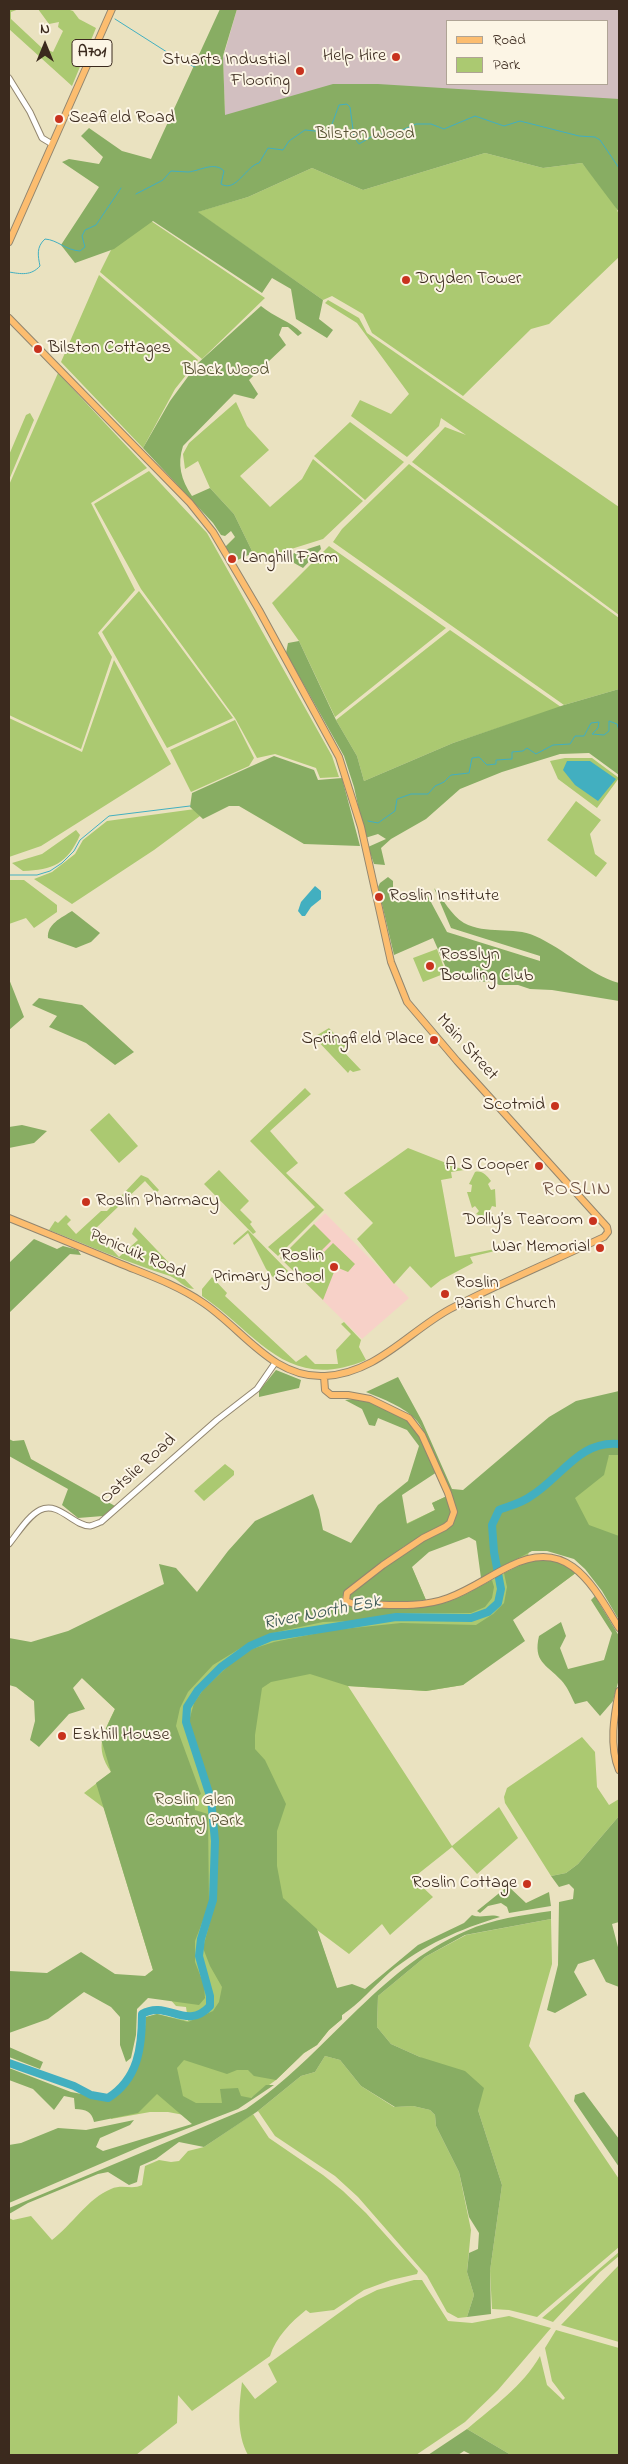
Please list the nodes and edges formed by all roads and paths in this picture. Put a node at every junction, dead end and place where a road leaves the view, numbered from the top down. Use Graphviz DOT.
graph roads {
  1 [pos="112,9"];
  2 [pos="9,78"];
  3 [pos="52,144"];
  4 [pos="9,242"];
  5 [pos="9,318"];
  6 [pos="9,1218"];
  7 [pos="608,1232"];
  8 [pos="275,1363"];
  9 [pos="324,1376"];
  10 [pos="9,1544"];
  11 [pos="619,1628"];
  12 [pos="619,1691"];
  13 [pos="619,1770"];
  1 -- 3 [label="main road, A701"];
  2 -- 3 [label="street"];
  3 -- 4 [label="main road, A701"];
  5 -- 7 [label="main road, Main Street"];
  6 -- 8 [label="main road, Penicuik Road"];
  7 -- 9 [label="main road, Penicuik Road"];
  8 -- 9 [label="main road, Penicuik Road"];
  8 -- 10 [label="street, Oatslie Road"];
  9 -- 11 [label="main road"];
  12 -- 13 [label="main road"];
}
